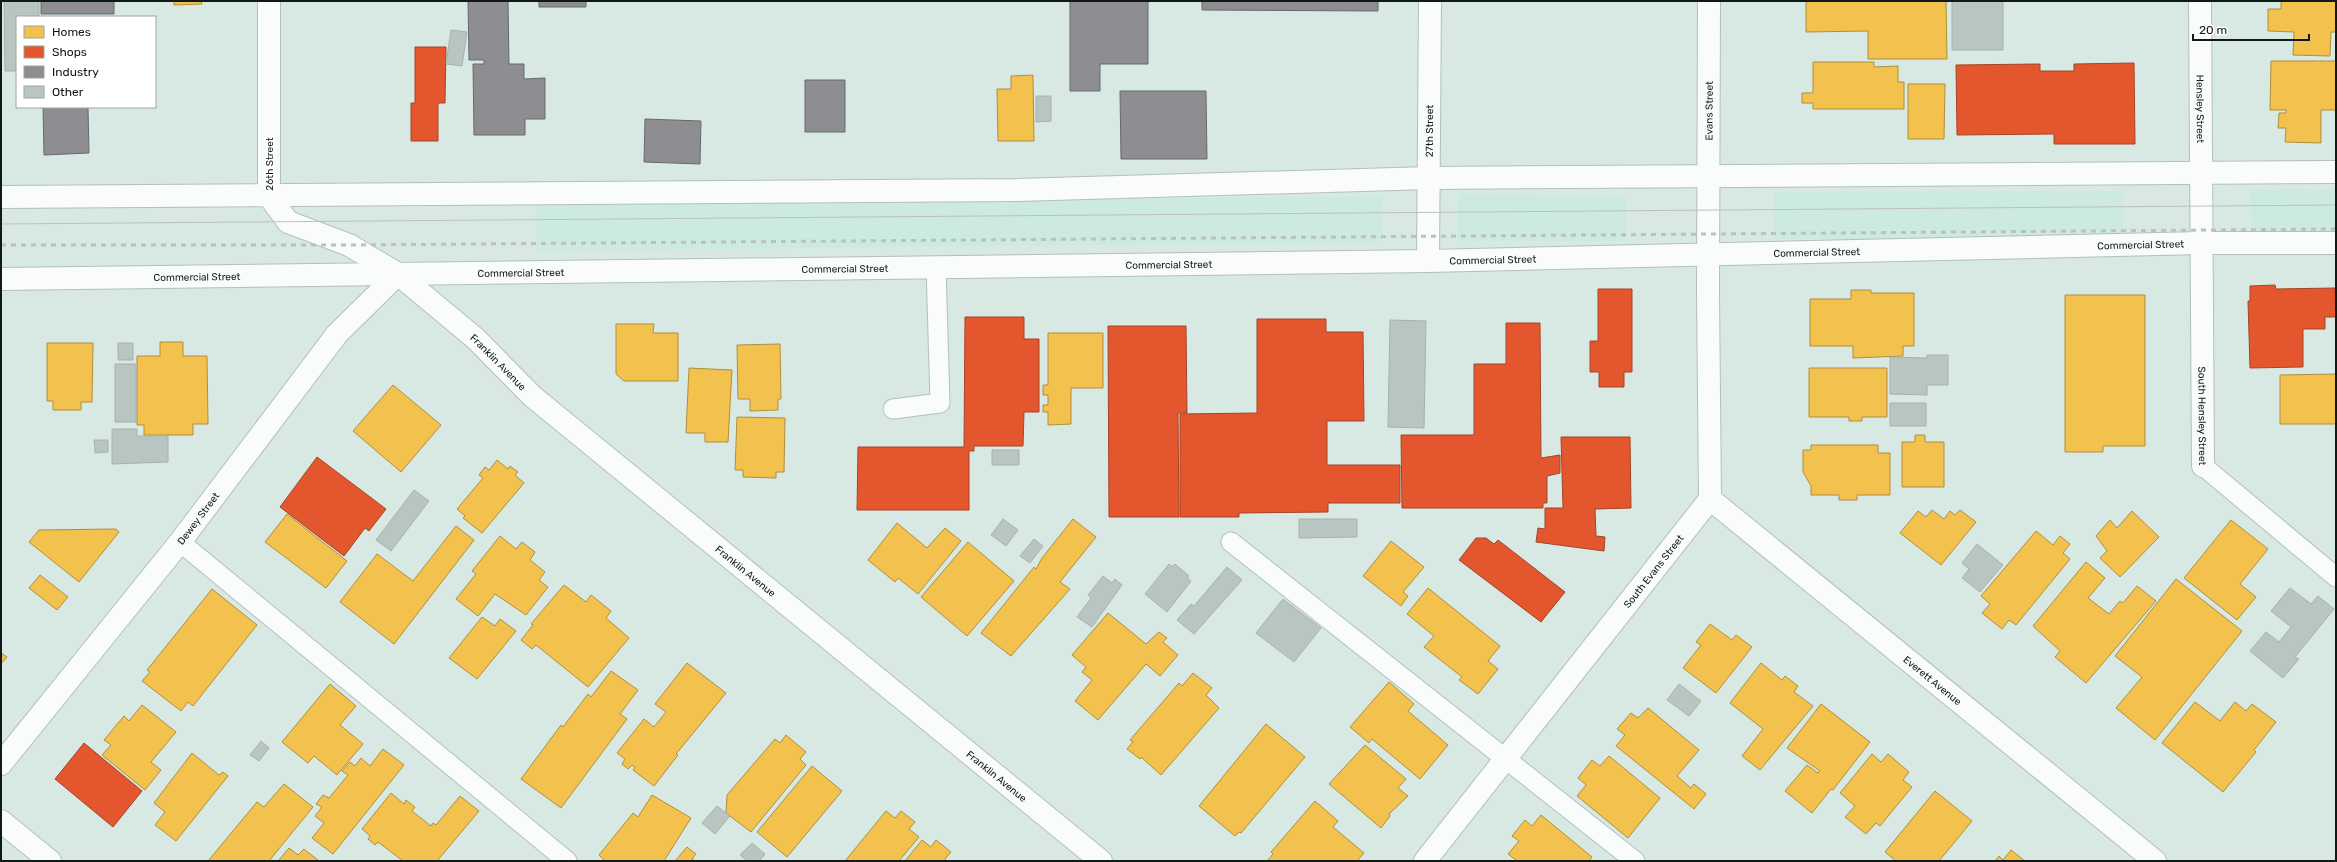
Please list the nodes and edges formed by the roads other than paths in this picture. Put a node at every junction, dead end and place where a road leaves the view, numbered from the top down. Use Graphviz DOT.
graph roads {
  1 [pos="268,1"];
  2 [pos="1430,1"];
  3 [pos="1709,1"];
  4 [pos="2200,1"];
  5 [pos="2336,172"];
  6 [pos="2200,173"];
  7 [pos="1709,176"];
  8 [pos="1429,178"];
  9 [pos="269,196"];
  10 [pos="1,197"];
  11 [pos="2200,216"];
  12 [pos="2201,243"];
  13 [pos="2336,243"];
  14 [pos="1709,253"];
  15 [pos="1428,261"];
  16 [pos="936,266"];
  17 [pos="398,274"];
  18 [pos="1,279"];
  19 [pos="893,409"];
  20 [pos="2203,466"];
  21 [pos="1710,499"];
  22 [pos="180,542"];
  23 [pos="1231,542"];
  24 [pos="2336,577"];
  25 [pos="1507,758"];
  26 [pos="1,764"];
  27 [pos="1,821"];
  28 [pos="50,861"];
  29 [pos="567,861"];
  30 [pos="1101,861"];
  31 [pos="1424,861"];
  32 [pos="1635,861"];
  33 [pos="2155,861"];
  1 -- 9 [label="main road, 26th Street"];
  2 -- 8 [label="main road, 27th Street"];
  3 -- 7 [label="main road, Evans Street"];
  4 -- 6 [label="main road, Hensley Street"];
  5 -- 6 [label="main road"];
  6 -- 7 [label="main road"];
  6 -- 11 [label="main road, Hensley Street"];
  7 -- 8 [label="main road"];
  7 -- 14 [label="main road, Evans Street"];
  8 -- 9 [label="main road"];
  8 -- 15 [label="main road, 27th Street"];
  9 -- 10 [label="main road"];
  9 -- 17 [label="main road, 26th Street"];
  11 -- 12 [label="main road, South Hensley Street"];
  12 -- 13 [label="main road, Commercial Street"];
  12 -- 14 [label="main road, Commercial Street"];
  12 -- 20 [label="main road, South Hensley Street"];
  14 -- 15 [label="main road, Commercial Street"];
  14 -- 21 [label="main road"];
  15 -- 16 [label="main road, Commercial Street"];
  16 -- 17 [label="main road, Commercial Street"];
  16 -- 19 [label="lane"];
  17 -- 18 [label="main road, Commercial Street"];
  17 -- 22 [label="main road, Dewey Street"];
  17 -- 30 [label="main road, Franklin Avenue"];
  20 -- 24 [label="lane, South Hensley Street"];
  21 -- 25 [label="main road, South Evans Street"];
  21 -- 33 [label="main road, Everett Avenue"];
  22 -- 26 [label="main road, Dewey Street"];
  22 -- 29 [label="lane"];
  23 -- 25 [label="lane"];
  25 -- 31 [label="main road, South Evans Street"];
  25 -- 32 [label="lane"];
  27 -- 28 [label="main road"];
}
